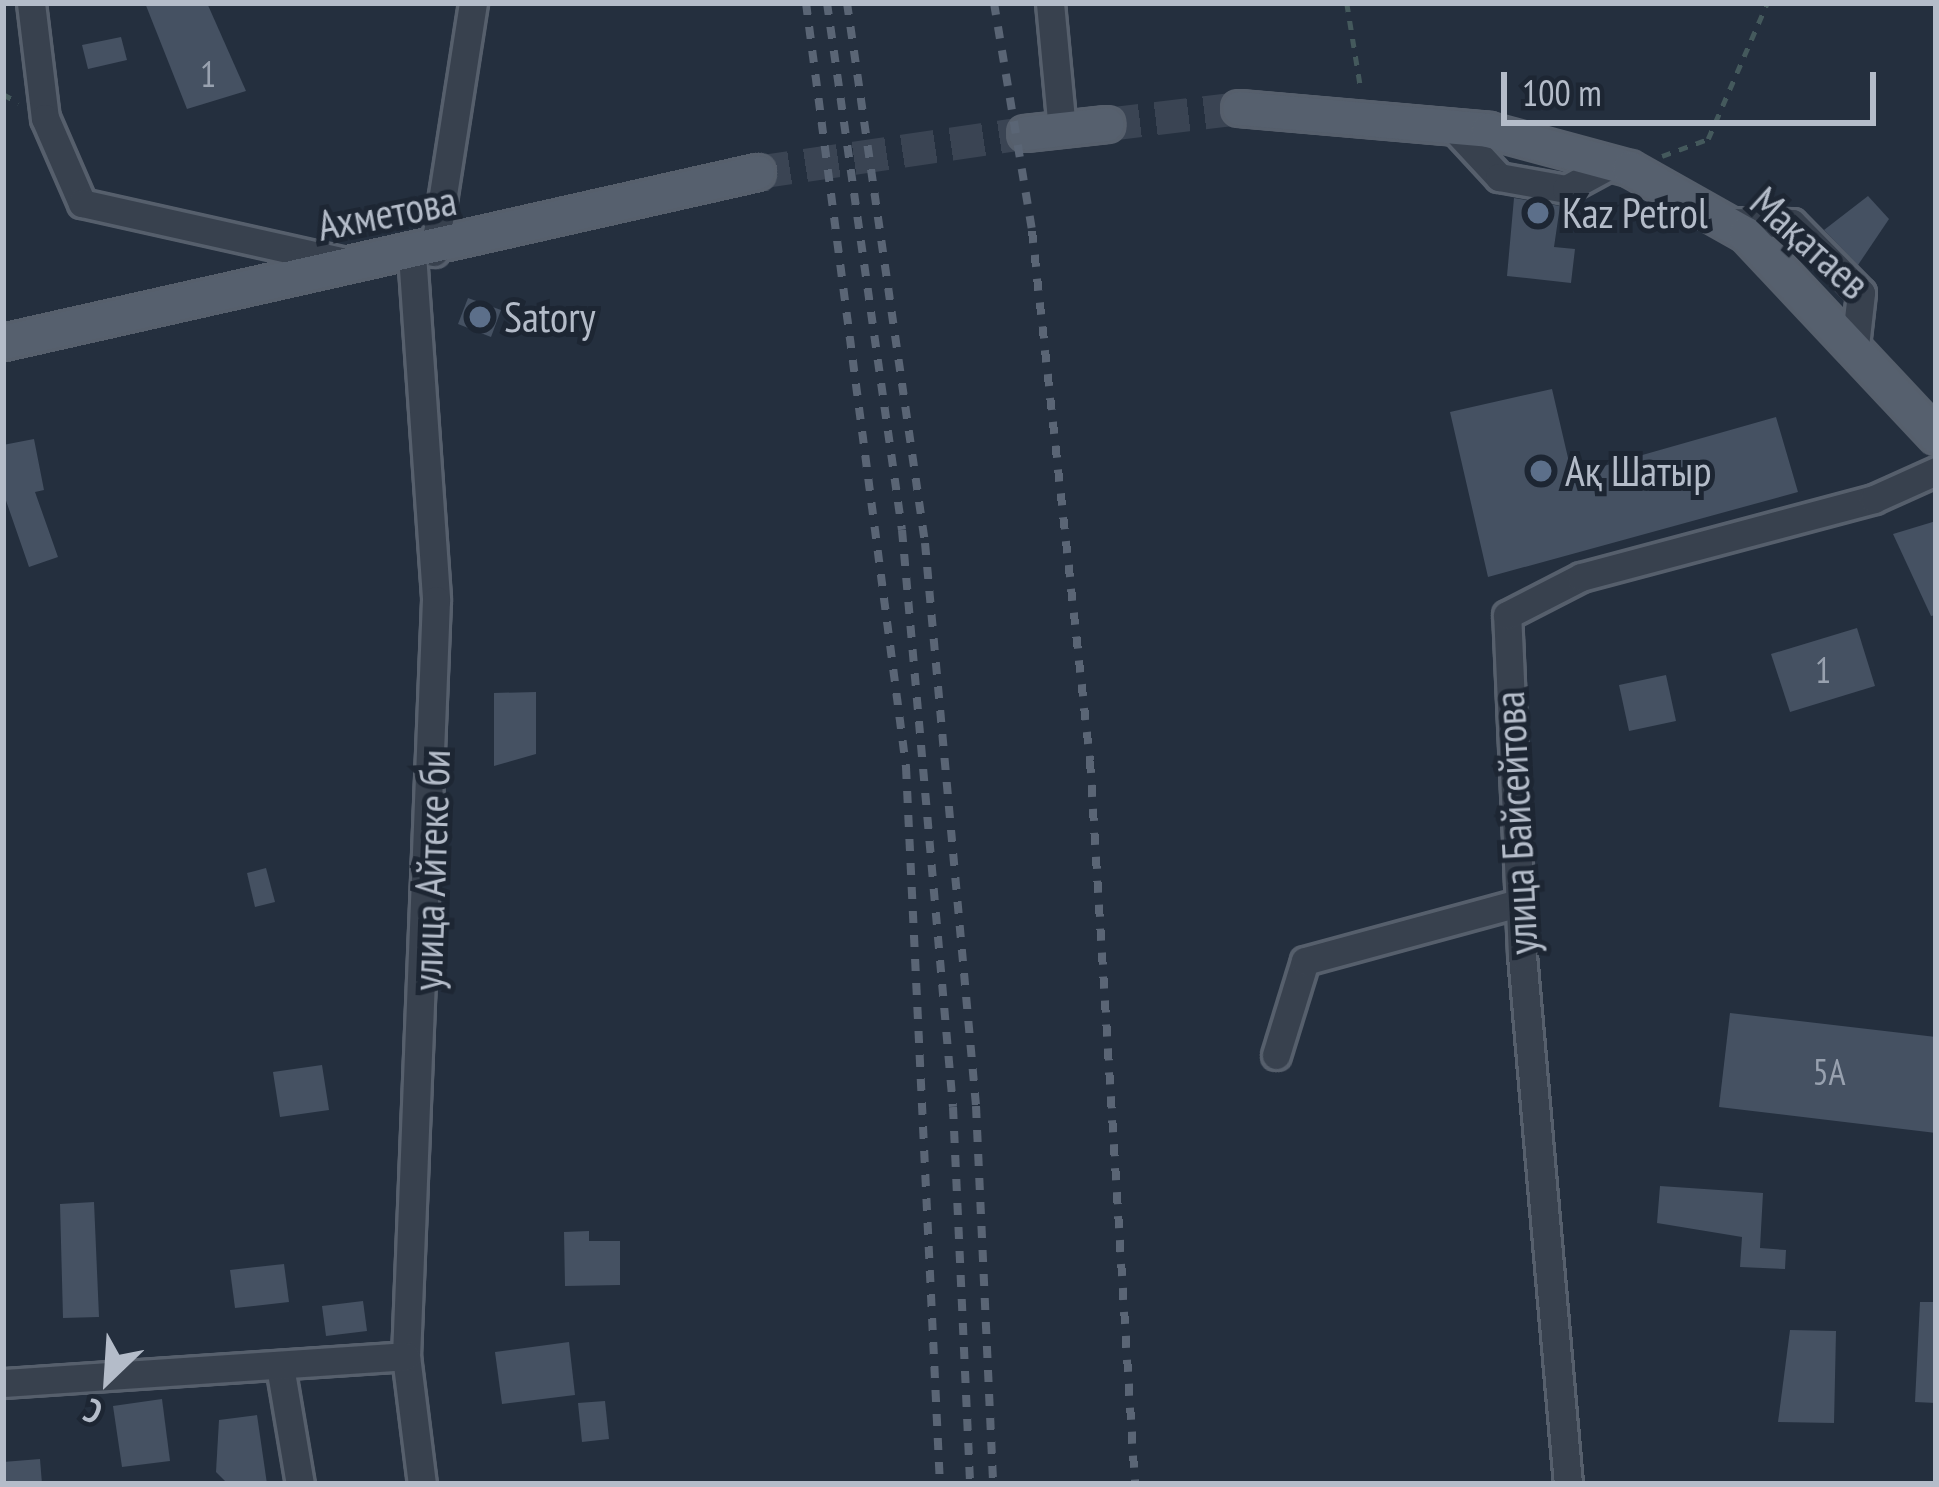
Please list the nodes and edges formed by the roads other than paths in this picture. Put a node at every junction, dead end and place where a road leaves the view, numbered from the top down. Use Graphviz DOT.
graph roads {
  1 [pos="31,3"];
  2 [pos="473,3"];
  3 [pos="1050,3"];
  4 [pos="1239,108"];
  5 [pos="1107,124"];
  6 [pos="1062,129"];
  7 [pos="1025,133"];
  8 [pos="758,172"];
  9 [pos="423,253"];
  10 [pos="356,264"];
  11 [pos="17,339"];
  12 [pos="1936,436"];
  13 [pos="1936,471"];
  14 [pos="1519,903"];
  15 [pos="1276,1055"];
  16 [pos="406,1356"];
  17 [pos="281,1372"];
  18 [pos="3,1383"];
  19 [pos="300,1484"];
  20 [pos="422,1484"];
  21 [pos="1568,1484"];
  1 -- 10 [label="street"];
  2 -- 9 [label="street, улица Айтеке би"];
  3 -- 6 [label="street"];
  4 -- 12 [label="main road, Мақатаев"];
  5 -- 6 [label="main road"];
  6 -- 7 [label="main road"];
  8 -- 9 [label="main road, Ахметова"];
  9 -- 10 [label="main road, Ахметова"];
  9 -- 16 [label="street, улица Айтеке би"];
  10 -- 11 [label="main road, Ахметова"];
  13 -- 14 [label="street, улица Байсейтова"];
  14 -- 15 [label="street"];
  14 -- 21 [label="street, улица Байсейтова"];
  16 -- 17 [label="street"];
  16 -- 20 [label="street, улица Айтеке би"];
  17 -- 18 [label="street"];
  17 -- 19 [label="street"];
}
